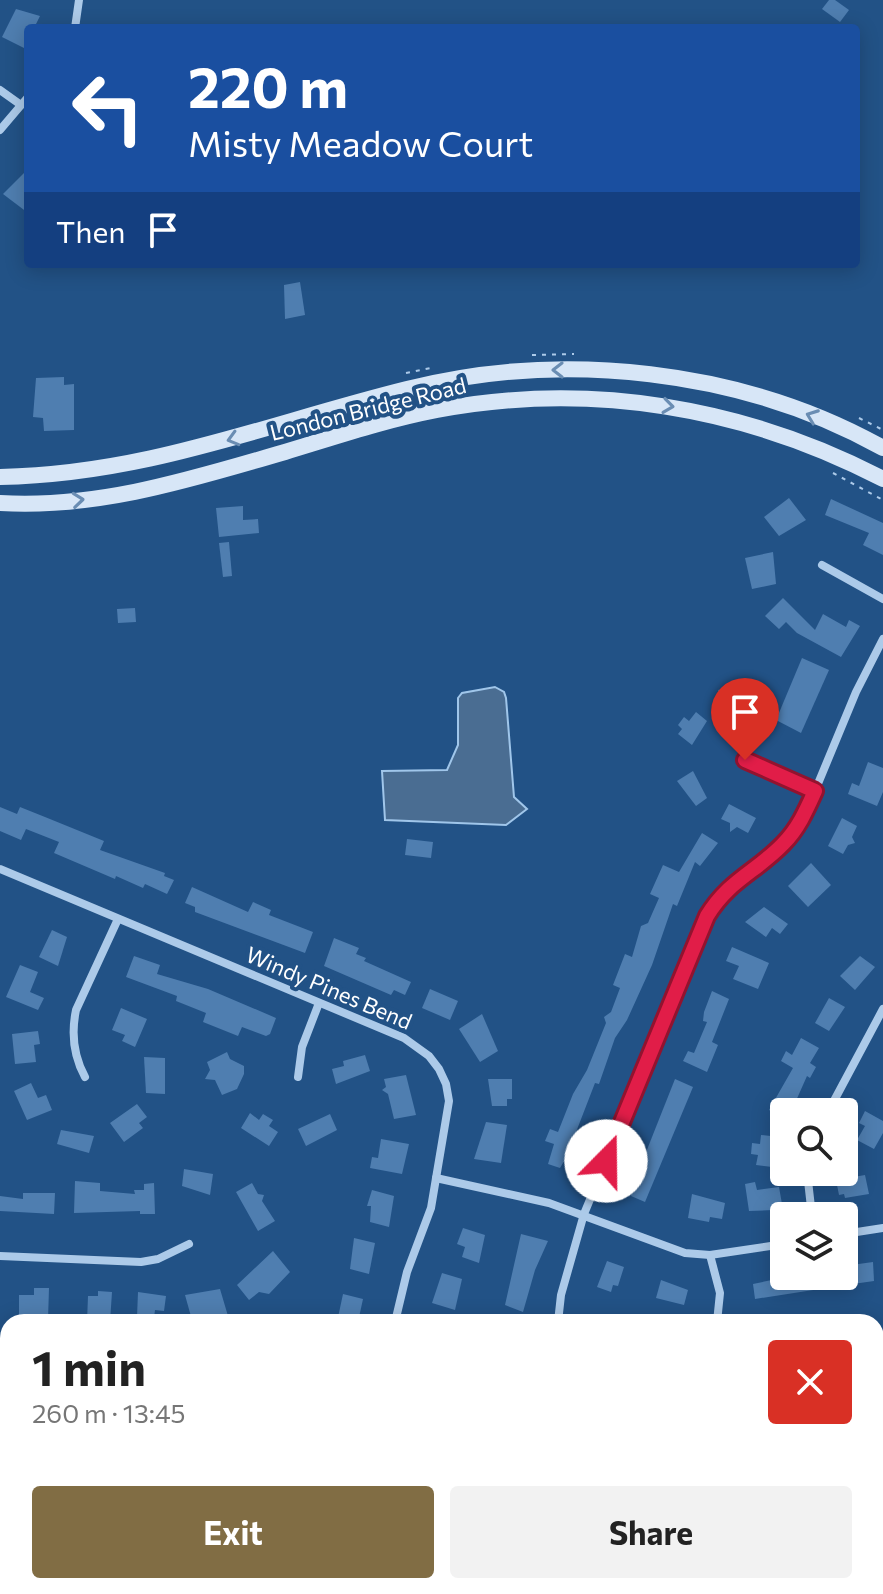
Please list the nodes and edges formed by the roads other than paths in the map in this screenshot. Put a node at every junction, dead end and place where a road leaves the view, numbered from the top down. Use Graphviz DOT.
graph roads {
  1 [pos="79,0"];
  2 [pos="76,24"];
  3 [pos="0,90"];
  4 [pos="24,102"];
  5 [pos="21,105"];
  6 [pos="0,130"];
  7 [pos="362,401"];
  8 [pos="370,427"];
  9 [pos="883,448"];
  10 [pos="0,477"];
  11 [pos="883,479"];
  12 [pos="0,503"];
  13 [pos="822,565"];
  14 [pos="883,599"];
  15 [pos="883,639"];
  16 [pos="745,760"];
  17 [pos="815,791"];
  18 [pos="0,869"];
  19 [pos="118,919"];
  20 [pos="319,1003"];
  21 [pos="883,1009"];
  22 [pos="85,1077"];
  23 [pos="298,1077"];
  24 [pos="835,1098"];
  25 [pos="436,1178"];
  26 [pos="584,1214"];
  27 [pos="883,1228"];
  28 [pos="858,1232"];
  29 [pos="189,1244"];
  30 [pos="770,1246"];
  31 [pos="710,1255"];
  32 [pos="0,1256"];
  33 [pos="397,1314"];
  34 [pos="559,1314"];
  35 [pos="718,1314"];
  1 -- 2 [label="street"];
  3 -- 5 [label="street"];
  4 -- 5 [label="street"];
  5 -- 6 [label="street"];
  7 -- 8 [label="lane"];
  9 -- 7 [label="main road, London Bridge Road, one-way"];
  7 -- 10 [label="main road, London Bridge Road, one-way"];
  8 -- 11 [label="main road, London Bridge Road, one-way"];
  12 -- 8 [label="main road, London Bridge Road, one-way"];
  13 -- 14 [label="street"];
  15 -- 17 [label="street"];
  16 -- 17 [label="street"];
  17 -- 26 [label="street"];
  18 -- 19 [label="street, Windy Pines Bend"];
  19 -- 20 [label="street, Windy Pines Bend"];
  19 -- 22 [label="street"];
  20 -- 23 [label="street"];
  20 -- 25 [label="street, Windy Pines Bend"];
  21 -- 24 [label="street"];
  25 -- 26 [label="street"];
  25 -- 33 [label="street, Windy Pines Bend"];
  26 -- 31 [label="street"];
  26 -- 34 [label="street"];
  27 -- 28 [label="street"];
  29 -- 32 [label="street"];
  30 -- 31 [label="street"];
  31 -- 35 [label="street"];
}
